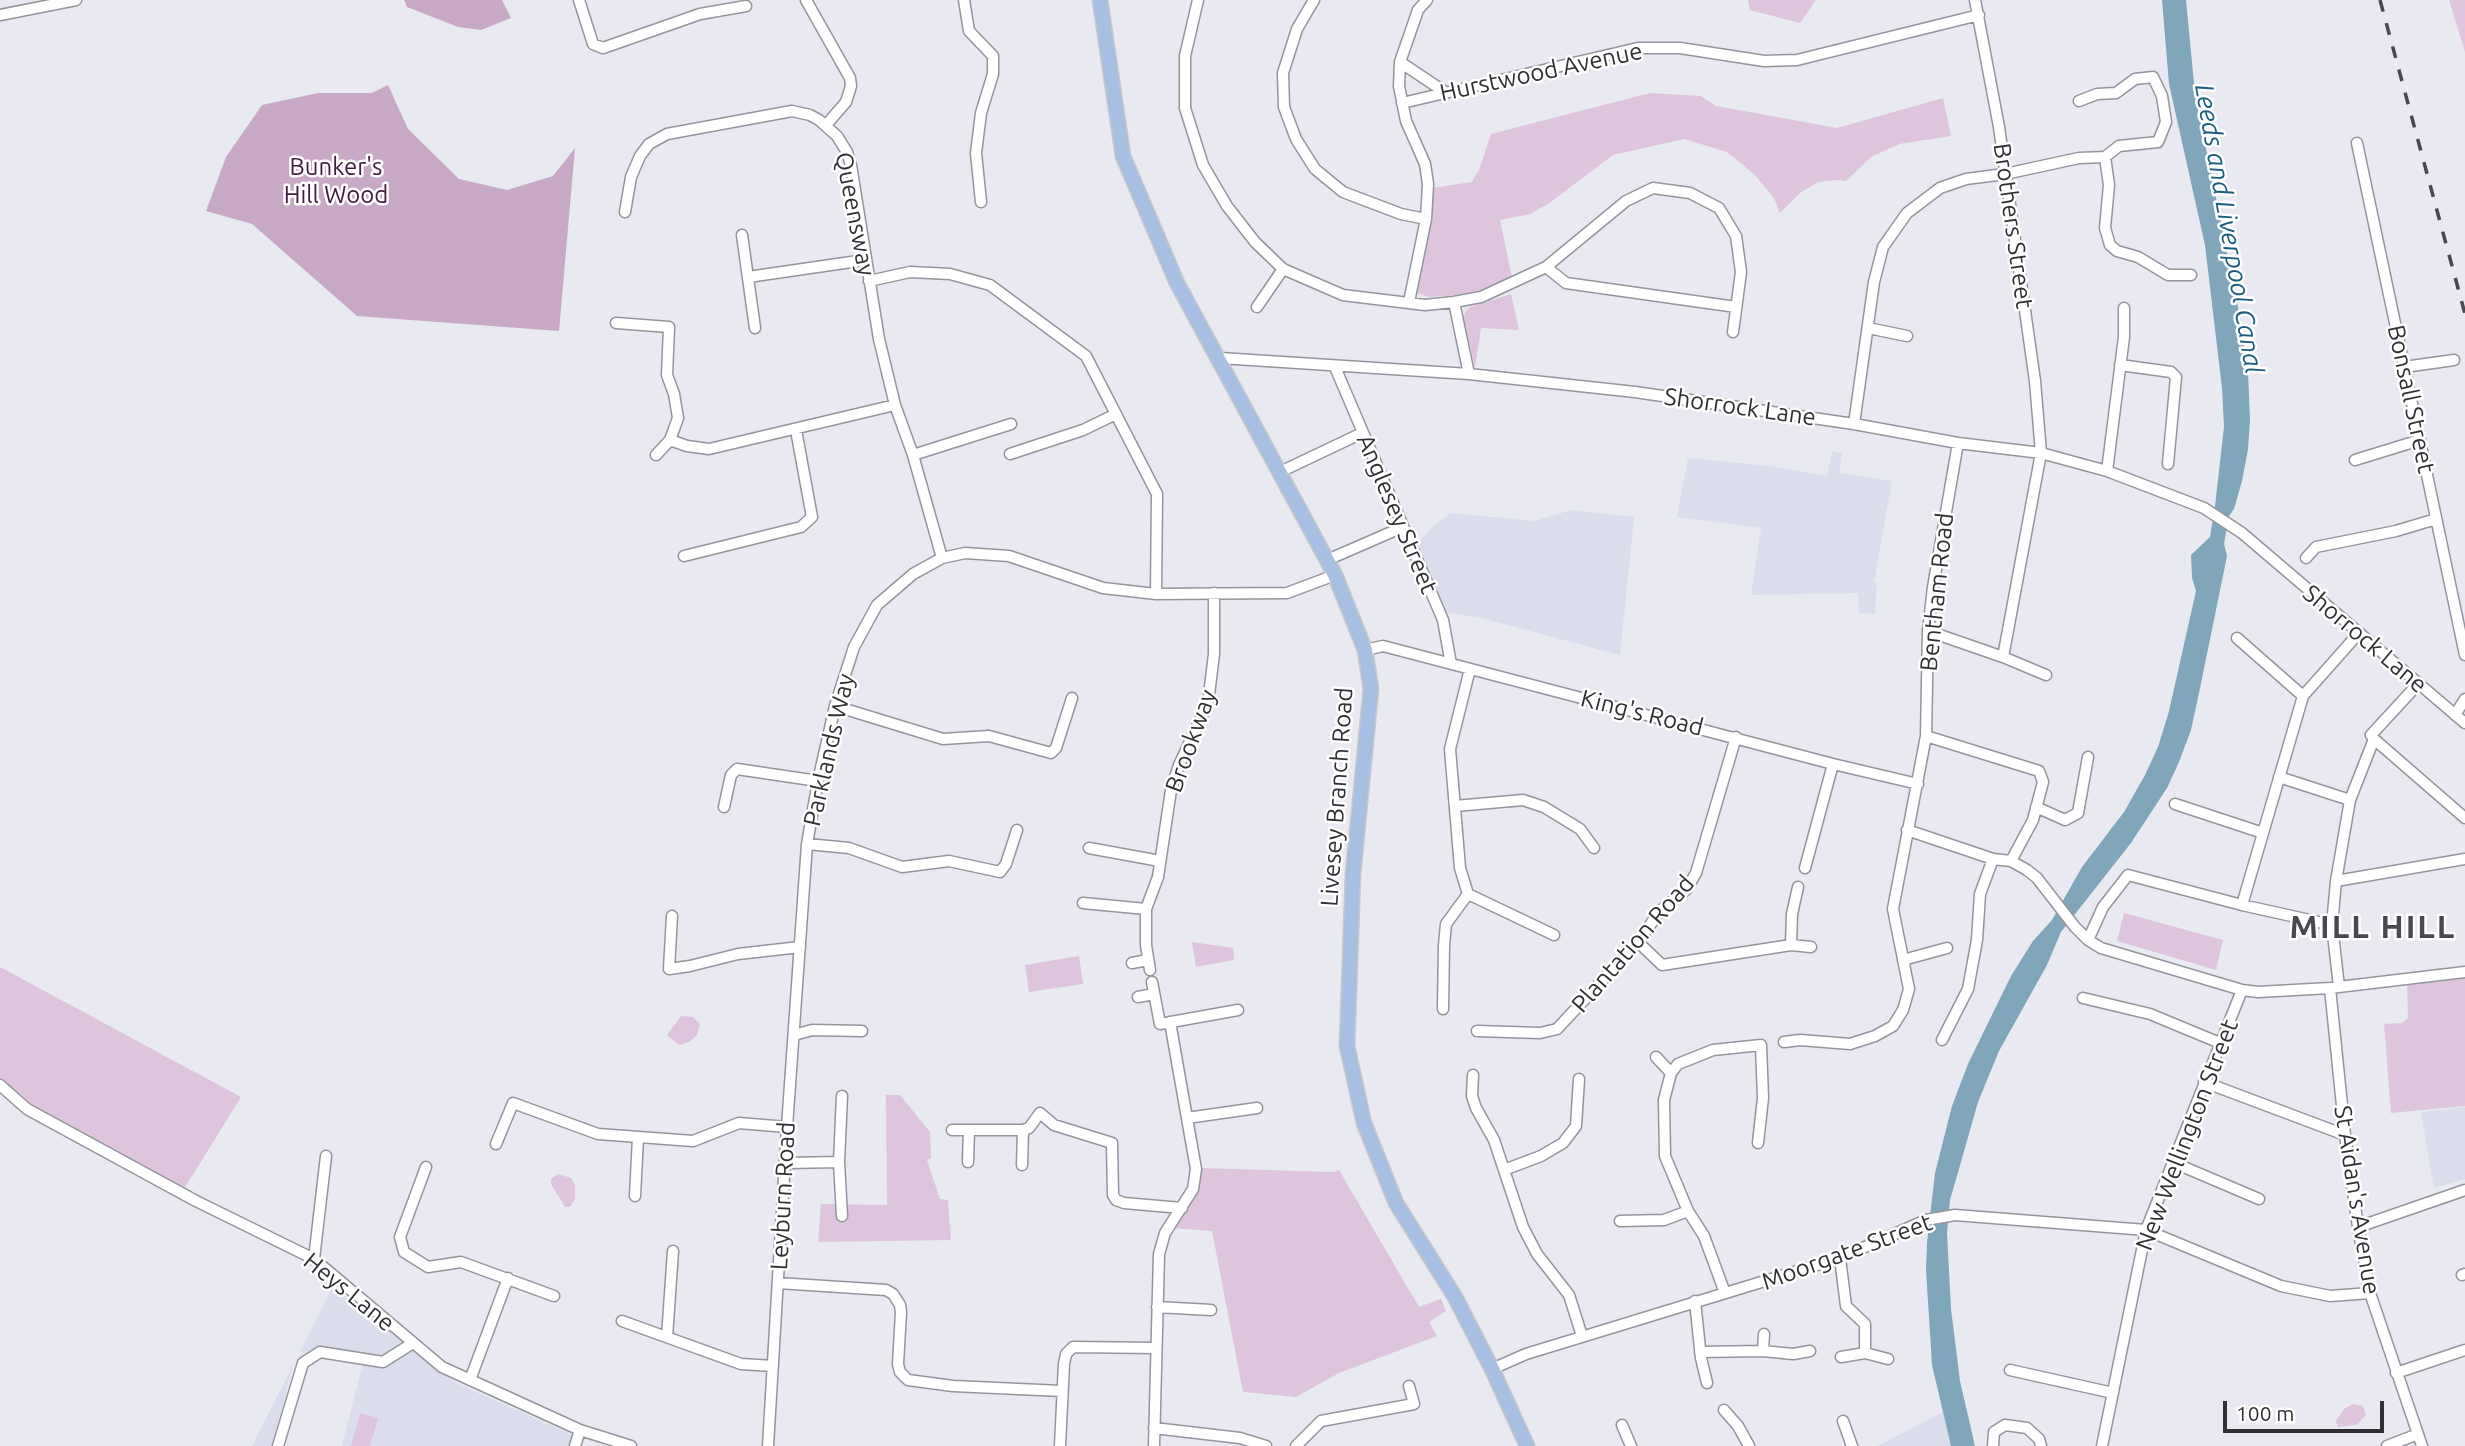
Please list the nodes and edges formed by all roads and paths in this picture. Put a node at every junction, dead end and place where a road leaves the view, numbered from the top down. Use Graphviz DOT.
graph roads {
  1 [pos="76,0"];
  2 [pos="579,0"];
  3 [pos="806,0"];
  4 [pos="964,0"];
  5 [pos="1100,0"];
  6 [pos="1198,0"];
  7 [pos="1314,0"];
  8 [pos="1427,0"];
  9 [pos="1975,0"];
  10 [pos="747,6"];
  11 [pos="0,15"];
  12 [pos="1979,15"];
  13 [pos="1400,62"];
  14 [pos="1445,92"];
  15 [pos="2079,100"];
  16 [pos="1402,103"];
  17 [pos="827,125"];
  18 [pos="2357,143"];
  19 [pos="2105,157"];
  20 [pos="2005,174"];
  21 [pos="981,202"];
  22 [pos="626,212"];
  23 [pos="1426,219"];
  24 [pos="742,235"];
  25 [pos="865,260"];
  26 [pos="1546,267"];
  27 [pos="1283,269"];
  28 [pos="2191,275"];
  29 [pos="748,277"];
  30 [pos="869,281"];
  31 [pos="1409,302"];
  32 [pos="1454,302"];
  33 [pos="1257,307"];
  34 [pos="1736,307"];
  35 [pos="2124,309"];
  36 [pos="616,323"];
  37 [pos="755,328"];
  38 [pos="1868,328"];
  39 [pos="1733,332"];
  40 [pos="1907,336"];
  41 [pos="1220,358"];
  42 [pos="2454,360"];
  43 [pos="2120,365"];
  44 [pos="1335,367"];
  45 [pos="2404,367"];
  46 [pos="1469,374"];
  47 [pos="895,405"];
  48 [pos="1116,414"];
  49 [pos="1011,424"];
  50 [pos="1854,424"];
  51 [pos="796,430"];
  52 [pos="1362,433"];
  53 [pos="670,440"];
  54 [pos="2420,440"];
  55 [pos="1958,443"];
  56 [pos="2041,453"];
  57 [pos="1010,454"];
  58 [pos="656,455"];
  59 [pos="913,456"];
  60 [pos="2355,460"];
  61 [pos="2168,464"];
  62 [pos="2107,471"];
  63 [pos="1280,472"];
  64 [pos="2436,519"];
  65 [pos="1403,527"];
  66 [pos="684,556"];
  67 [pos="942,558"];
  68 [pos="2306,558"];
  69 [pos="1327,560"];
  70 [pos="1335,575"];
  71 [pos="1214,593"];
  72 [pos="1156,594"];
  73 [pos="1928,631"];
  74 [pos="2358,634"];
  75 [pos="2236,638"];
  76 [pos="1365,649"];
  77 [pos="2465,655"];
  78 [pos="2003,657"];
  79 [pos="1451,664"];
  80 [pos="1470,669"];
  81 [pos="2046,675"];
  82 [pos="2418,684"];
  83 [pos="2303,696"];
  84 [pos="1072,698"];
  85 [pos="2465,699"];
  86 [pos="835,706"];
  87 [pos="2455,715"];
  88 [pos="2465,723"];
  89 [pos="1926,736"];
  90 [pos="1736,737"];
  91 [pos="2375,739"];
  92 [pos="2088,757"];
  93 [pos="1833,764"];
  94 [pos="2279,777"];
  95 [pos="818,781"];
  96 [pos="1918,784"];
  97 [pos="2350,800"];
  98 [pos="2175,804"];
  99 [pos="1455,806"];
  100 [pos="724,807"];
  101 [pos="2036,807"];
  102 [pos="2465,818"];
  103 [pos="1017,830"];
  104 [pos="1907,830"];
  105 [pos="2263,833"];
  106 [pos="807,844"];
  107 [pos="1089,848"];
  108 [pos="1594,848"];
  109 [pos="1993,859"];
  110 [pos="2465,859"];
  111 [pos="1160,861"];
  112 [pos="2011,861"];
  113 [pos="1805,868"];
  114 [pos="2336,881"];
  115 [pos="1798,887"];
  116 [pos="1468,894"];
  117 [pos="1083,903"];
  118 [pos="2242,905"];
  119 [pos="1146,909"];
  120 [pos="672,916"];
  121 [pos="2332,925"];
  122 [pos="1554,935"];
  123 [pos="2088,940"];
  124 [pos="1638,943"];
  125 [pos="1791,945"];
  126 [pos="800,947"];
  127 [pos="1811,947"];
  128 [pos="1947,948"];
  129 [pos="1903,960"];
  130 [pos="1132,963"];
  131 [pos="1150,971"];
  132 [pos="2465,972"];
  133 [pos="2334,988"];
  134 [pos="2242,990"];
  135 [pos="1154,994"];
  136 [pos="1138,997"];
  137 [pos="2083,998"];
  138 [pos="1443,1009"];
  139 [pos="1238,1010"];
  140 [pos="1171,1022"];
  141 [pos="862,1031"];
  142 [pos="1477,1031"];
  143 [pos="794,1035"];
  144 [pos="1942,1040"];
  145 [pos="1772,1043"];
  146 [pos="2220,1043"];
  147 [pos="1656,1057"];
  148 [pos="1671,1073"];
  149 [pos="1473,1075"];
  150 [pos="1579,1079"];
  151 [pos="2204,1082"];
  152 [pos="0,1085"];
  153 [pos="842,1096"];
  154 [pos="1257,1108"];
  155 [pos="1187,1118"];
  156 [pos="787,1127"];
  157 [pos="953,1130"];
  158 [pos="969,1130"];
  159 [pos="1023,1130"];
  160 [pos="2345,1135"];
  161 [pos="638,1137"];
  162 [pos="1758,1143"];
  163 [pos="496,1144"];
  164 [pos="326,1156"];
  165 [pos="839,1162"];
  166 [pos="968,1162"];
  167 [pos="2172,1162"];
  168 [pos="786,1163"];
  169 [pos="1022,1165"];
  170 [pos="426,1167"];
  171 [pos="1504,1170"];
  172 [pos="2465,1190"];
  173 [pos="635,1196"];
  174 [pos="2259,1199"];
  175 [pos="1182,1208"];
  176 [pos="1688,1210"];
  177 [pos="842,1216"];
  178 [pos="1620,1221"];
  179 [pos="2358,1227"];
  180 [pos="2146,1230"];
  181 [pos="673,1251"];
  182 [pos="1840,1258"];
  183 [pos="314,1259"];
  184 [pos="508,1278"];
  185 [pos="778,1283"];
  186 [pos="1725,1293"];
  187 [pos="2370,1293"];
  188 [pos="554,1296"];
  189 [pos="1695,1301"];
  190 [pos="1157,1307"];
  191 [pos="1211,1310"];
  192 [pos="622,1321"];
  193 [pos="1764,1334"];
  194 [pos="1582,1336"];
  195 [pos="667,1337"];
  196 [pos="413,1343"];
  197 [pos="1155,1348"];
  198 [pos="2465,1350"];
  199 [pos="1763,1351"];
  200 [pos="1810,1351"];
  201 [pos="1700,1352"];
  202 [pos="1865,1353"];
  203 [pos="1841,1357"];
  204 [pos="1888,1359"];
  205 [pos="773,1366"];
  206 [pos="1492,1369"];
  207 [pos="2010,1370"];
  208 [pos="2396,1373"];
  209 [pos="470,1380"];
  210 [pos="1707,1383"];
  211 [pos="1409,1386"];
  212 [pos="1062,1391"];
  213 [pos="2113,1393"];
  214 [pos="1724,1410"];
  215 [pos="1843,1421"];
  216 [pos="1622,1425"];
  217 [pos="1154,1428"];
  218 [pos="580,1430"];
  219 [pos="2418,1434"];
  220 [pos="278,1446"];
  221 [pos="575,1446"];
  222 [pos="631,1446"];
  223 [pos="768,1446"];
  224 [pos="1060,1446"];
  225 [pos="1154,1446"];
  226 [pos="1266,1446"];
  227 [pos="1296,1446"];
  228 [pos="1527,1446"];
  229 [pos="1631,1446"];
  230 [pos="1749,1446"];
  231 [pos="1852,1446"];
  232 [pos="1993,1446"];
  233 [pos="2040,1446"];
  234 [pos="2102,1446"];
  235 [pos="2387,1446"];
  236 [pos="2423,1446"];
  1 -- 11 [label="street"];
  2 -- 10 [label="street"];
  3 -- 17 [label="street"];
  4 -- 21 [label="street"];
  5 -- 41 [label="main road, Livesey Branch Road"];
  6 -- 27 [label="street"];
  7 -- 23 [label="street"];
  8 -- 13 [label="street"];
  9 -- 12 [label="street, Brothers Street"];
  12 -- 14 [label="street, Hurstwood Avenue"];
  12 -- 20 [label="street, Brothers Street"];
  13 -- 14 [label="street"];
  13 -- 16 [label="street"];
  14 -- 16 [label="street, Hurstwood Avenue"];
  15 -- 19 [label="street"];
  16 -- 23 [label="street"];
  17 -- 22 [label="street, Queensway"];
  17 -- 25 [label="street, Queensway"];
  18 -- 45 [label="street, Bonsall Street"];
  19 -- 20 [label="street"];
  19 -- 28 [label="street"];
  20 -- 38 [label="street"];
  20 -- 56 [label="street, Brothers Street"];
  23 -- 31 [label="street"];
  24 -- 29 [label="street"];
  25 -- 29 [label="street"];
  25 -- 30 [label="street, Queensway"];
  26 -- 32 [label="street"];
  26 -- 34 [label="street"];
  26 -- 34 [label="street"];
  27 -- 31 [label="street"];
  27 -- 33 [label="street"];
  29 -- 37 [label="street"];
  30 -- 47 [label="street, Queensway"];
  30 -- 48 [label="street"];
  31 -- 32 [label="street"];
  32 -- 46 [label="street"];
  34 -- 39 [label="street"];
  35 -- 43 [label="street"];
  36 -- 53 [label="street"];
  38 -- 40 [label="street"];
  38 -- 50 [label="street"];
  41 -- 44 [label="street, Shorrock Lane"];
  41 -- 63 [label="main road, Livesey Branch Road"];
  42 -- 45 [label="street"];
  43 -- 61 [label="street"];
  43 -- 62 [label="street"];
  44 -- 46 [label="street, Shorrock Lane"];
  44 -- 52 [label="street, Anglesey Street"];
  45 -- 54 [label="street, Bonsall Street"];
  46 -- 50 [label="street, Shorrock Lane"];
  47 -- 51 [label="street"];
  47 -- 59 [label="street, Queensway"];
  48 -- 57 [label="street"];
  48 -- 72 [label="street"];
  49 -- 59 [label="street"];
  50 -- 55 [label="street, Shorrock Lane"];
  51 -- 53 [label="street"];
  51 -- 66 [label="street"];
  52 -- 63 [label="street"];
  52 -- 65 [label="street, Anglesey Street"];
  53 -- 58 [label="street"];
  54 -- 60 [label="street"];
  54 -- 64 [label="street, Bonsall Street"];
  55 -- 56 [label="street, Shorrock Lane"];
  55 -- 73 [label="street, Bentham Road"];
  56 -- 62 [label="street, Shorrock Lane"];
  56 -- 78 [label="street, Brothers Street"];
  59 -- 67 [label="street, Queensway"];
  62 -- 74 [label="street, Shorrock Lane"];
  63 -- 69 [label="main road, Livesey Branch Road"];
  64 -- 68 [label="street"];
  64 -- 77 [label="street, Bonsall Street"];
  65 -- 69 [label="street"];
  65 -- 79 [label="street, Anglesey Street"];
  67 -- 72 [label="street, Parklands Way"];
  67 -- 86 [label="street, Parklands Way"];
  69 -- 70 [label="main road, Livesey Branch Road"];
  70 -- 71 [label="street, Parklands Way"];
  70 -- 76 [label="main road, Livesey Branch Road"];
  71 -- 72 [label="street, Parklands Way"];
  71 -- 111 [label="street, Brookway"];
  73 -- 78 [label="street"];
  73 -- 89 [label="street, Bentham Road"];
  74 -- 82 [label="street, Shorrock Lane"];
  74 -- 83 [label="street"];
  75 -- 83 [label="street"];
  76 -- 79 [label="street, King's Road"];
  76 -- 206 [label="main road, Livesey Branch Road"];
  78 -- 81 [label="street"];
  79 -- 80 [label="street, King's Road"];
  80 -- 90 [label="street, King's Road"];
  80 -- 99 [label="street"];
  82 -- 87 [label="street, Shorrock Lane"];
  82 -- 91 [label="street, St Aidan's Avenue"];
  83 -- 94 [label="street"];
  84 -- 86 [label="street"];
  85 -- 87 [label="street"];
  86 -- 95 [label="street, Parklands Way"];
  87 -- 88 [label="street, Shorrock Lane"];
  89 -- 96 [label="street, Bentham Road"];
  89 -- 101 [label="street"];
  90 -- 93 [label="street, King's Road"];
  90 -- 124 [label="street, Plantation Road"];
  91 -- 97 [label="street, St Aidan's Avenue"];
  91 -- 102 [label="street"];
  92 -- 101 [label="street"];
  93 -- 96 [label="street, King's Road"];
  93 -- 113 [label="street"];
  94 -- 97 [label="street"];
  94 -- 105 [label="street"];
  95 -- 100 [label="street"];
  95 -- 106 [label="street, Parklands Way"];
  96 -- 104 [label="street, Bentham Road"];
  97 -- 114 [label="street, St Aidan's Avenue"];
  98 -- 105 [label="street"];
  99 -- 108 [label="street"];
  99 -- 116 [label="street"];
  101 -- 112 [label="street"];
  103 -- 106 [label="street"];
  104 -- 109 [label="street"];
  104 -- 129 [label="street, Bentham Road"];
  105 -- 118 [label="street"];
  106 -- 126 [label="street, Parklands Way"];
  107 -- 111 [label="street"];
  109 -- 112 [label="street"];
  109 -- 144 [label="street"];
  110 -- 114 [label="street"];
  111 -- 119 [label="street, Brookway"];
  112 -- 123 [label="street"];
  114 -- 121 [label="street, St Aidan's Avenue"];
  115 -- 125 [label="street"];
  116 -- 122 [label="street"];
  116 -- 138 [label="street"];
  117 -- 119 [label="street"];
  118 -- 121 [label="street"];
  118 -- 123 [label="street"];
  119 -- 131 [label="street, Brookway"];
  120 -- 126 [label="street"];
  121 -- 133 [label="street, St Aidan's Avenue"];
  123 -- 134 [label="street"];
  124 -- 125 [label="street"];
  124 -- 142 [label="street, Plantation Road"];
  125 -- 127 [label="street"];
  126 -- 143 [label="street, Leyburn Road"];
  128 -- 129 [label="street"];
  129 -- 145 [label="street, Bentham Road"];
  130 -- 131 [label="street"];
  131 -- 135 [label="street, Brookway"];
  132 -- 133 [label="street"];
  133 -- 134 [label="street"];
  133 -- 160 [label="street, St Aidan's Avenue"];
  134 -- 146 [label="street, New Wellington Street"];
  135 -- 136 [label="street"];
  135 -- 140 [label="street, Brookway"];
  137 -- 146 [label="street"];
  139 -- 140 [label="street"];
  140 -- 155 [label="street"];
  141 -- 143 [label="street"];
  143 -- 156 [label="street, Leyburn Road"];
  145 -- 148 [label="street, Bentham Road"];
  145 -- 162 [label="street"];
  146 -- 151 [label="street, New Wellington Street"];
  147 -- 148 [label="street"];
  148 -- 176 [label="street"];
  149 -- 171 [label="street"];
  150 -- 171 [label="street"];
  151 -- 160 [label="street"];
  151 -- 167 [label="street, New Wellington Street"];
  152 -- 183 [label="street, Heys Lane"];
  153 -- 165 [label="street"];
  154 -- 155 [label="street"];
  155 -- 175 [label="street"];
  156 -- 161 [label="street"];
  156 -- 168 [label="street, Leyburn Road"];
  157 -- 158 [label="street"];
  158 -- 159 [label="street"];
  158 -- 166 [label="street"];
  159 -- 169 [label="street"];
  159 -- 175 [label="street"];
  160 -- 179 [label="street, St Aidan's Avenue"];
  161 -- 163 [label="street"];
  161 -- 173 [label="street"];
  164 -- 183 [label="street"];
  165 -- 168 [label="street"];
  165 -- 177 [label="street"];
  167 -- 174 [label="street"];
  167 -- 180 [label="street, New Wellington Street"];
  168 -- 185 [label="street, Leyburn Road"];
  170 -- 184 [label="street"];
  171 -- 194 [label="street"];
  172 -- 179 [label="street"];
  175 -- 190 [label="street"];
  176 -- 178 [label="street"];
  176 -- 186 [label="street"];
  179 -- 187 [label="street, St Aidan's Avenue"];
  180 -- 182 [label="street, Moorgate Street"];
  180 -- 187 [label="street, Moorgate Street"];
  180 -- 213 [label="street, New Wellington Street"];
  181 -- 195 [label="street"];
  182 -- 186 [label="street, Moorgate Street"];
  182 -- 202 [label="street"];
  183 -- 196 [label="street, Heys Lane"];
  184 -- 188 [label="street"];
  184 -- 209 [label="street"];
  185 -- 205 [label="street, Leyburn Road"];
  185 -- 212 [label="street"];
  186 -- 189 [label="street, Moorgate Street"];
  187 -- 208 [label="street, St Aidan's Avenue"];
  189 -- 194 [label="street, Moorgate Street"];
  189 -- 201 [label="street"];
  190 -- 191 [label="street"];
  190 -- 197 [label="street"];
  192 -- 195 [label="street"];
  193 -- 199 [label="street"];
  194 -- 206 [label="street, Moorgate Street"];
  195 -- 205 [label="street"];
  196 -- 209 [label="street, Heys Lane"];
  196 -- 220 [label="street"];
  197 -- 212 [label="street"];
  197 -- 217 [label="street"];
  198 -- 208 [label="street"];
  199 -- 200 [label="street"];
  199 -- 201 [label="street"];
  201 -- 210 [label="street"];
  202 -- 203 [label="street"];
  202 -- 204 [label="street"];
  205 -- 223 [label="street, Leyburn Road"];
  206 -- 228 [label="main road, Livesey Branch Road"];
  207 -- 213 [label="street"];
  208 -- 219 [label="street, St Aidan's Avenue"];
  209 -- 218 [label="street, Heys Lane"];
  211 -- 227 [label="street"];
  212 -- 224 [label="street"];
  213 -- 234 [label="street, New Wellington Street"];
  214 -- 230 [label="street"];
  215 -- 231 [label="street"];
  216 -- 229 [label="street"];
  217 -- 225 [label="street"];
  217 -- 226 [label="street"];
  218 -- 221 [label="street"];
  218 -- 222 [label="street, Heys Lane"];
  219 -- 235 [label="street"];
  219 -- 236 [label="street, St Aidan's Avenue"];
  232 -- 233 [label="street"];
}
